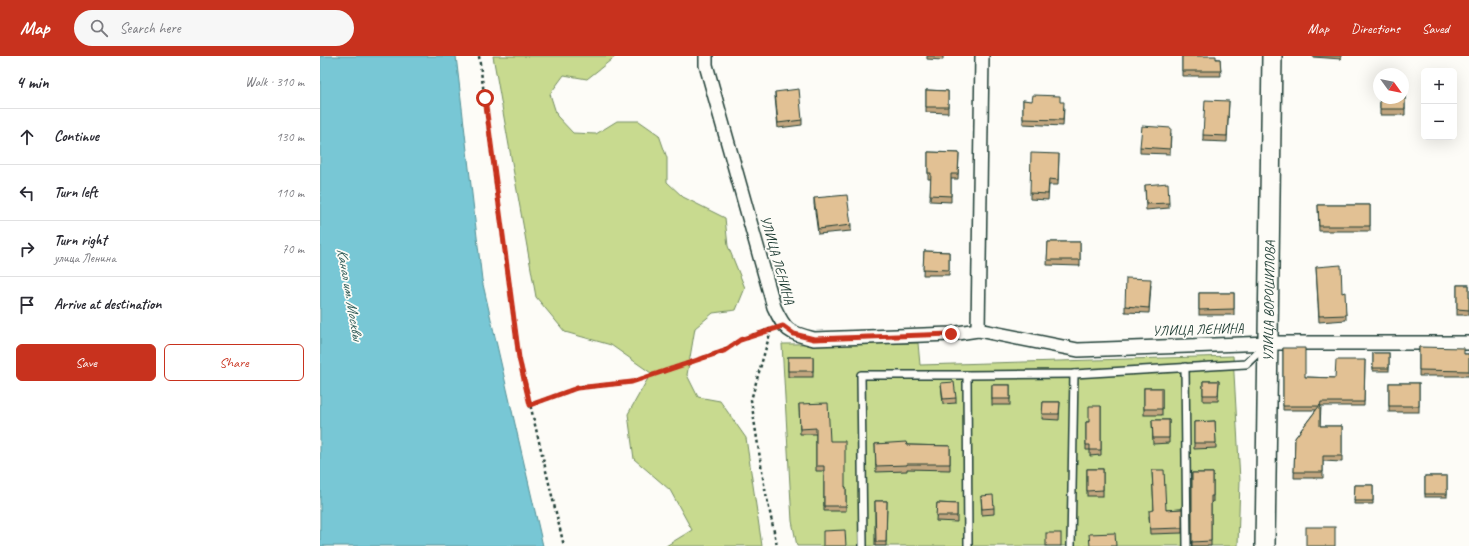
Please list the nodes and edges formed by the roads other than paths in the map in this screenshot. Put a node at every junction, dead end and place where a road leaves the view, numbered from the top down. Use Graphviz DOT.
graph roads {
  1 [pos="706,56"];
  2 [pos="982,56"];
  3 [pos="1272,56"];
  4 [pos="978,330"];
  5 [pos="1269,343"];
  6 [pos="1469,343"];
  7 [pos="1185,368"];
  8 [pos="1074,374"];
  9 [pos="967,375"];
  10 [pos="863,546"];
  11 [pos="968,546"];
  12 [pos="1071,546"];
  13 [pos="1187,546"];
  14 [pos="1265,546"];
  1 -- 4 [label="street, УЛИЦА ЛЕНИНА"];
  2 -- 4 [label="street"];
  3 -- 5 [label="street, УЛИЦА ВОРОШИЛОВА"];
  4 -- 5 [label="street, УЛИЦА ЛЕНИНА"];
  5 -- 6 [label="street, УЛИЦА ЛЕНИНА"];
  5 -- 7 [label="lane"];
  5 -- 14 [label="street, УЛИЦА ВОРОШИЛОВА"];
  7 -- 8 [label="lane"];
  7 -- 13 [label="lane"];
  8 -- 9 [label="lane"];
  8 -- 12 [label="lane"];
  9 -- 10 [label="lane"];
  9 -- 11 [label="lane"];
}
